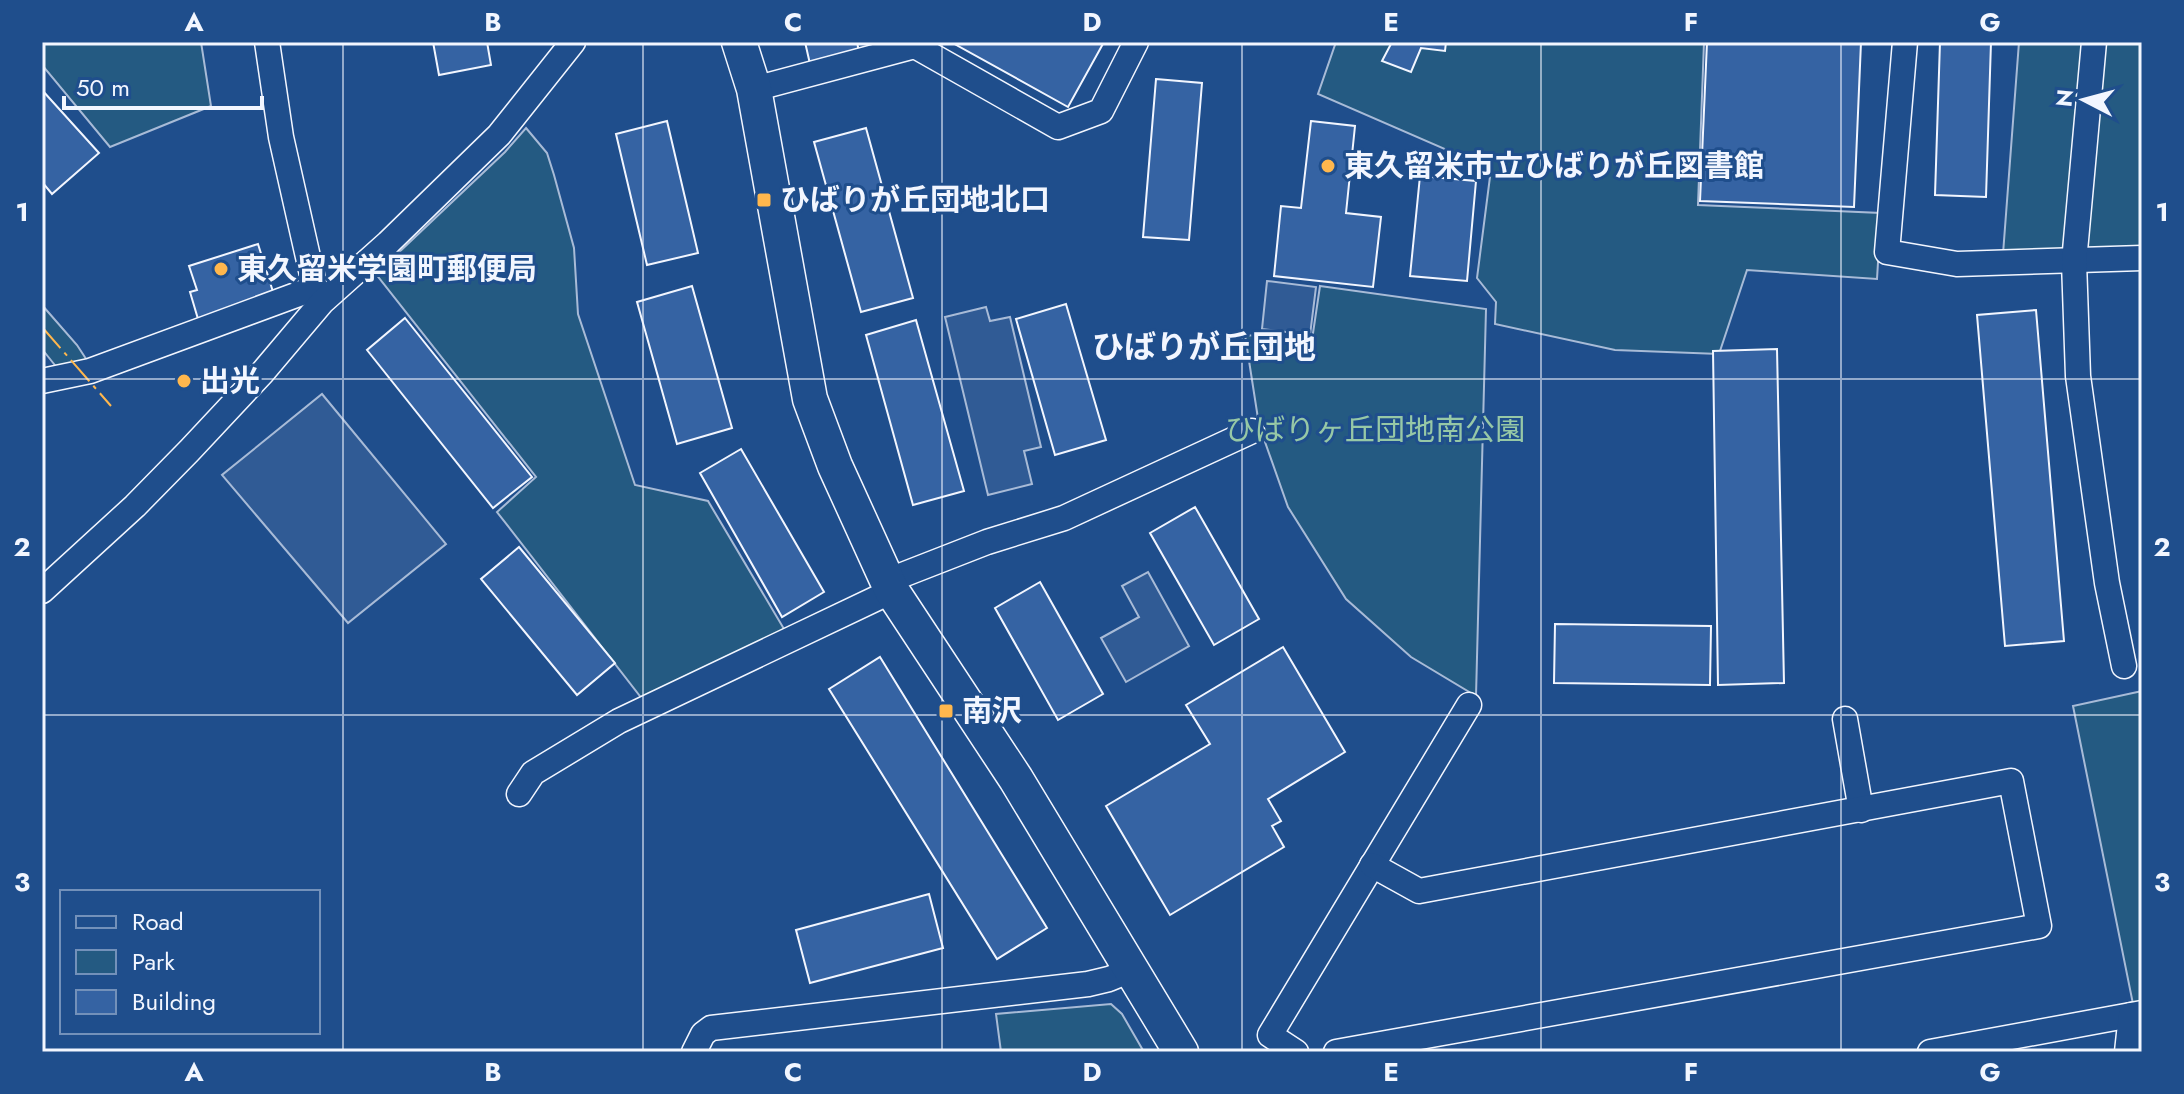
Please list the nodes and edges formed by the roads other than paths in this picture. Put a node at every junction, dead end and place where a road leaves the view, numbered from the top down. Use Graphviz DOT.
graph roads {
  1 [pos="267,42"];
  2 [pos="573,42"];
  3 [pos="739,42"];
  4 [pos="1136,42"];
  5 [pos="1905,42"];
  6 [pos="2094,42"];
  7 [pos="754,89"];
  8 [pos="2142,258"];
  9 [pos="2074,262"];
  10 [pos="318,295"];
  11 [pos="42,381"];
  12 [pos="1252,431"];
  13 [pos="890,586"];
  14 [pos="42,591"];
  15 [pos="2124,666"];
  16 [pos="1469,705"];
  17 [pos="1845,719"];
  18 [pos="519,794"];
  19 [pos="1861,810"];
  20 [pos="1372,865"];
  21 [pos="1131,970"];
  22 [pos="2137,1014"];
  23 [pos="694,1052"];
  24 [pos="1181,1052"];
  25 [pos="1296,1052"];
  26 [pos="1336,1052"];
  27 [pos="1930,1052"];
  28 [pos="2127,1052"];
  1 -- 10 [label="street"];
  2 -- 10 [label="street"];
  3 -- 7 [label="street"];
  4 -- 7 [label="street"];
  5 -- 9 [label="street"];
  6 -- 9 [label="street"];
  7 -- 13 [label="street"];
  8 -- 9 [label="street"];
  9 -- 15 [label="street"];
  10 -- 11 [label="street"];
  10 -- 14 [label="street"];
  12 -- 13 [label="street"];
  13 -- 18 [label="street"];
  13 -- 21 [label="street"];
  16 -- 20 [label="street"];
  17 -- 19 [label="street"];
  19 -- 20 [label="street"];
  19 -- 26 [label="street"];
  20 -- 25 [label="street"];
  21 -- 23 [label="street"];
  21 -- 24 [label="street"];
  22 -- 27 [label="street"];
  22 -- 28 [label="street"];
}
